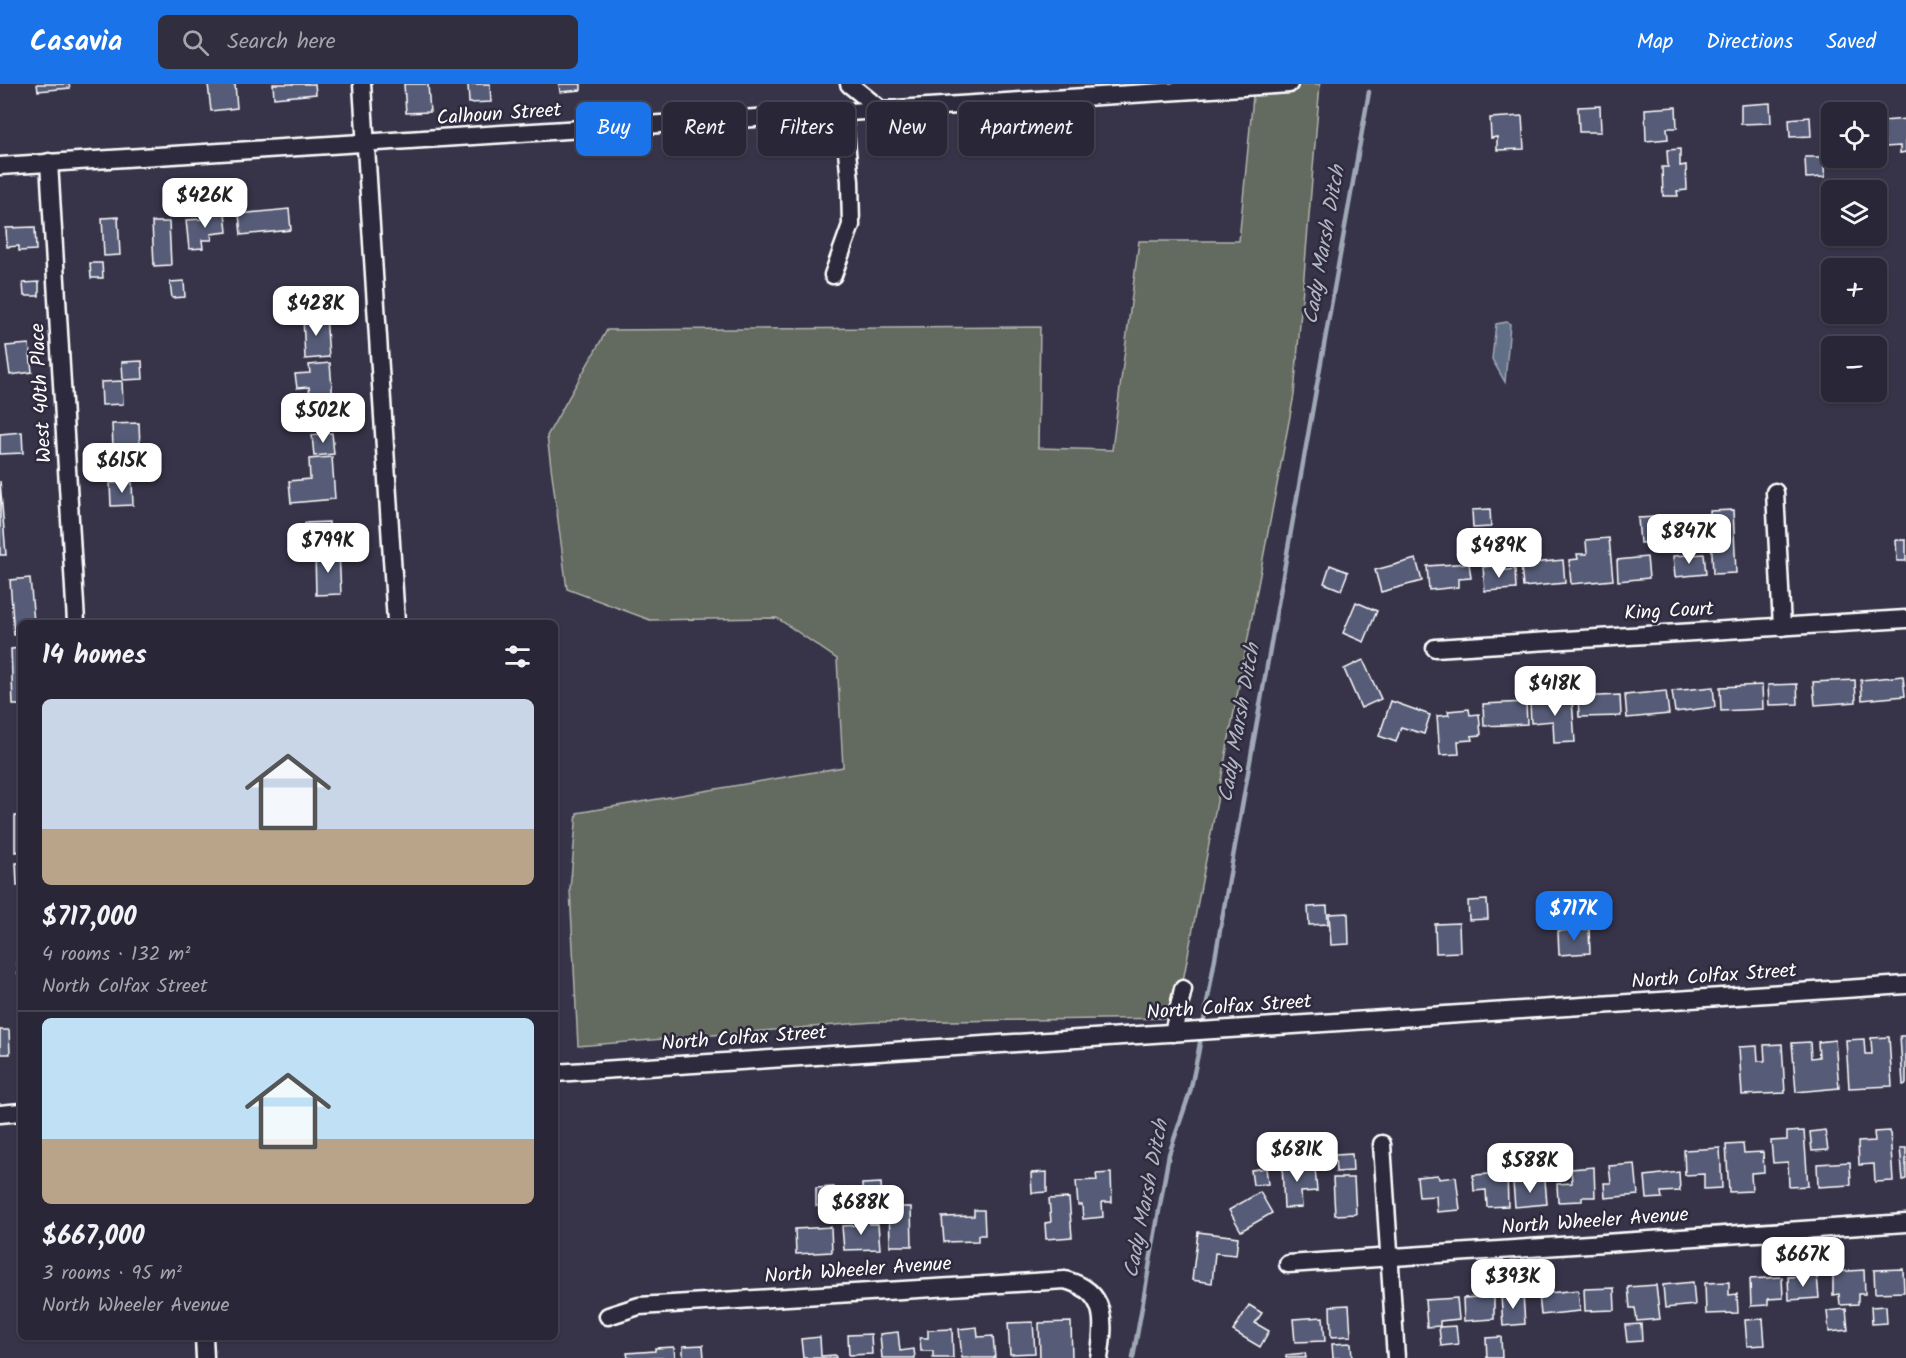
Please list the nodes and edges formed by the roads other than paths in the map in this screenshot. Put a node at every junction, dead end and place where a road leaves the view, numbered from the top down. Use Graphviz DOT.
graph roads {
  1 [pos="362,84"];
  2 [pos="849,84"];
  3 [pos="1289,84"];
  4 [pos="870,102"];
  5 [pos="947,107"];
  6 [pos="758,119"];
  7 [pos="366,144"];
  8 [pos="847,156"];
  9 [pos="49,162"];
  10 [pos="0,166"];
  11 [pos="832,275"];
  12 [pos="1775,492"];
  13 [pos="1906,619"];
  14 [pos="76,620"];
  15 [pos="396,620"];
  16 [pos="1782,627"];
  17 [pos="1435,648"];
  18 [pos="1906,985"];
  19 [pos="1183,989"];
  20 [pos="1174,1025"];
  21 [pos="558,1073"];
  22 [pos="18,1112"];
  23 [pos="0,1114"];
  24 [pos="1382,1144"];
  25 [pos="1906,1223"];
  26 [pos="1390,1257"];
  27 [pos="1288,1264"];
  28 [pos="608,1316"];
  29 [pos="204,1340"];
  30 [pos="206,1358"];
  31 [pos="1099,1358"];
  32 [pos="1396,1358"];
  1 -- 7 [label="street"];
  2 -- 4 [label="street"];
  3 -- 5 [label="street, Calhoun Street"];
  6 -- 7 [label="street, Calhoun Street"];
  7 -- 9 [label="street, Calhoun Street"];
  7 -- 15 [label="street"];
  8 -- 11 [label="street"];
  9 -- 10 [label="street, Calhoun Street"];
  9 -- 14 [label="street, West 40th Place"];
  12 -- 16 [label="street"];
  13 -- 16 [label="street, King Court"];
  16 -- 17 [label="street, King Court"];
  18 -- 20 [label="street, North Colfax Street"];
  19 -- 20 [label="street"];
  20 -- 21 [label="street, North Colfax Street"];
  22 -- 23 [label="street"];
  24 -- 26 [label="street"];
  25 -- 26 [label="street, North Wheeler Avenue"];
  26 -- 27 [label="street, North Wheeler Avenue"];
  26 -- 32 [label="street"];
  28 -- 31 [label="street, North Wheeler Avenue"];
  29 -- 30 [label="street"];
}
